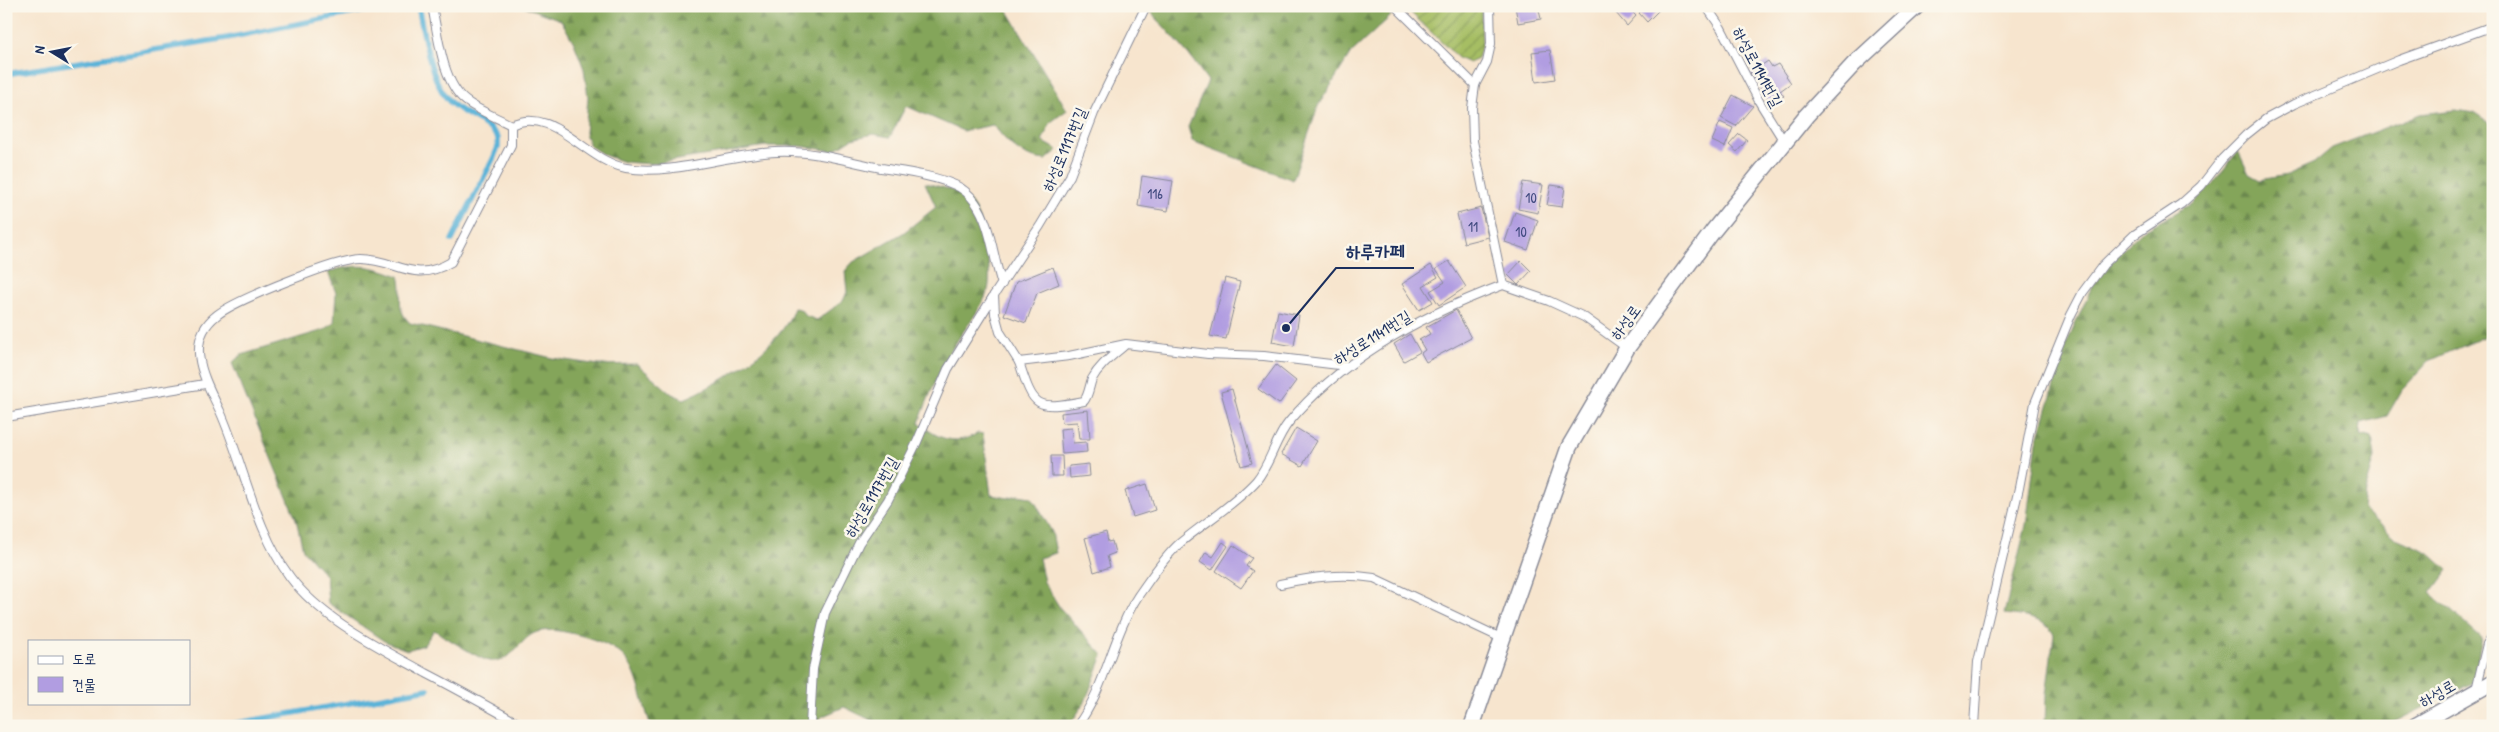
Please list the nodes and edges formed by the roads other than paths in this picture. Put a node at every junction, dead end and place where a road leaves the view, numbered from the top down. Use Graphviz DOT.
graph roads {
  1 [pos="432,6"];
  2 [pos="1146,6"];
  3 [pos="1395,6"];
  4 [pos="1490,6"];
  5 [pos="1706,6"];
  6 [pos="1917,6"];
  7 [pos="2493,26"];
  8 [pos="1475,85"];
  9 [pos="511,125"];
  10 [pos="1785,142"];
  11 [pos="1002,284"];
  12 [pos="1503,286"];
  13 [pos="994,295"];
  14 [pos="1126,344"];
  15 [pos="1626,348"];
  16 [pos="1019,362"];
  17 [pos="1347,366"];
  18 [pos="205,384"];
  19 [pos="6,417"];
  20 [pos="1280,584"];
  21 [pos="2493,635"];
  22 [pos="1500,638"];
  23 [pos="2493,682"];
  24 [pos="2476,691"];
  25 [pos="523,726"];
  26 [pos="810,726"];
  27 [pos="1077,726"];
  28 [pos="1472,726"];
  29 [pos="1974,726"];
  30 [pos="2415,726"];
  1 -- 9 [label="lane"];
  2 -- 11 [label="lane, 하성로1117번길"];
  3 -- 8 [label="lane"];
  4 -- 8 [label="lane"];
  5 -- 10 [label="lane, 하성로1141번길"];
  6 -- 10 [label="street, 하성로"];
  7 -- 29 [label="lane"];
  8 -- 12 [label="lane"];
  9 -- 11 [label="lane"];
  9 -- 18 [label="lane"];
  10 -- 15 [label="street, 하성로"];
  11 -- 13 [label="lane, 하성로1117번길"];
  12 -- 15 [label="lane"];
  12 -- 17 [label="lane, 하성로1141번길"];
  13 -- 16 [label="lane"];
  13 -- 26 [label="lane, 하성로1117번길"];
  14 -- 16 [label="lane"];
  14 -- 16 [label="lane"];
  14 -- 17 [label="lane"];
  15 -- 22 [label="street, 하성로"];
  17 -- 27 [label="lane, 하성로1141번길"];
  18 -- 19 [label="lane"];
  18 -- 25 [label="lane"];
  20 -- 22 [label="lane"];
  21 -- 24 [label="lane, 하성로"];
  22 -- 28 [label="street, 하성로"];
  23 -- 24 [label="street, 하성로"];
  24 -- 30 [label="street, 하성로"];
}
